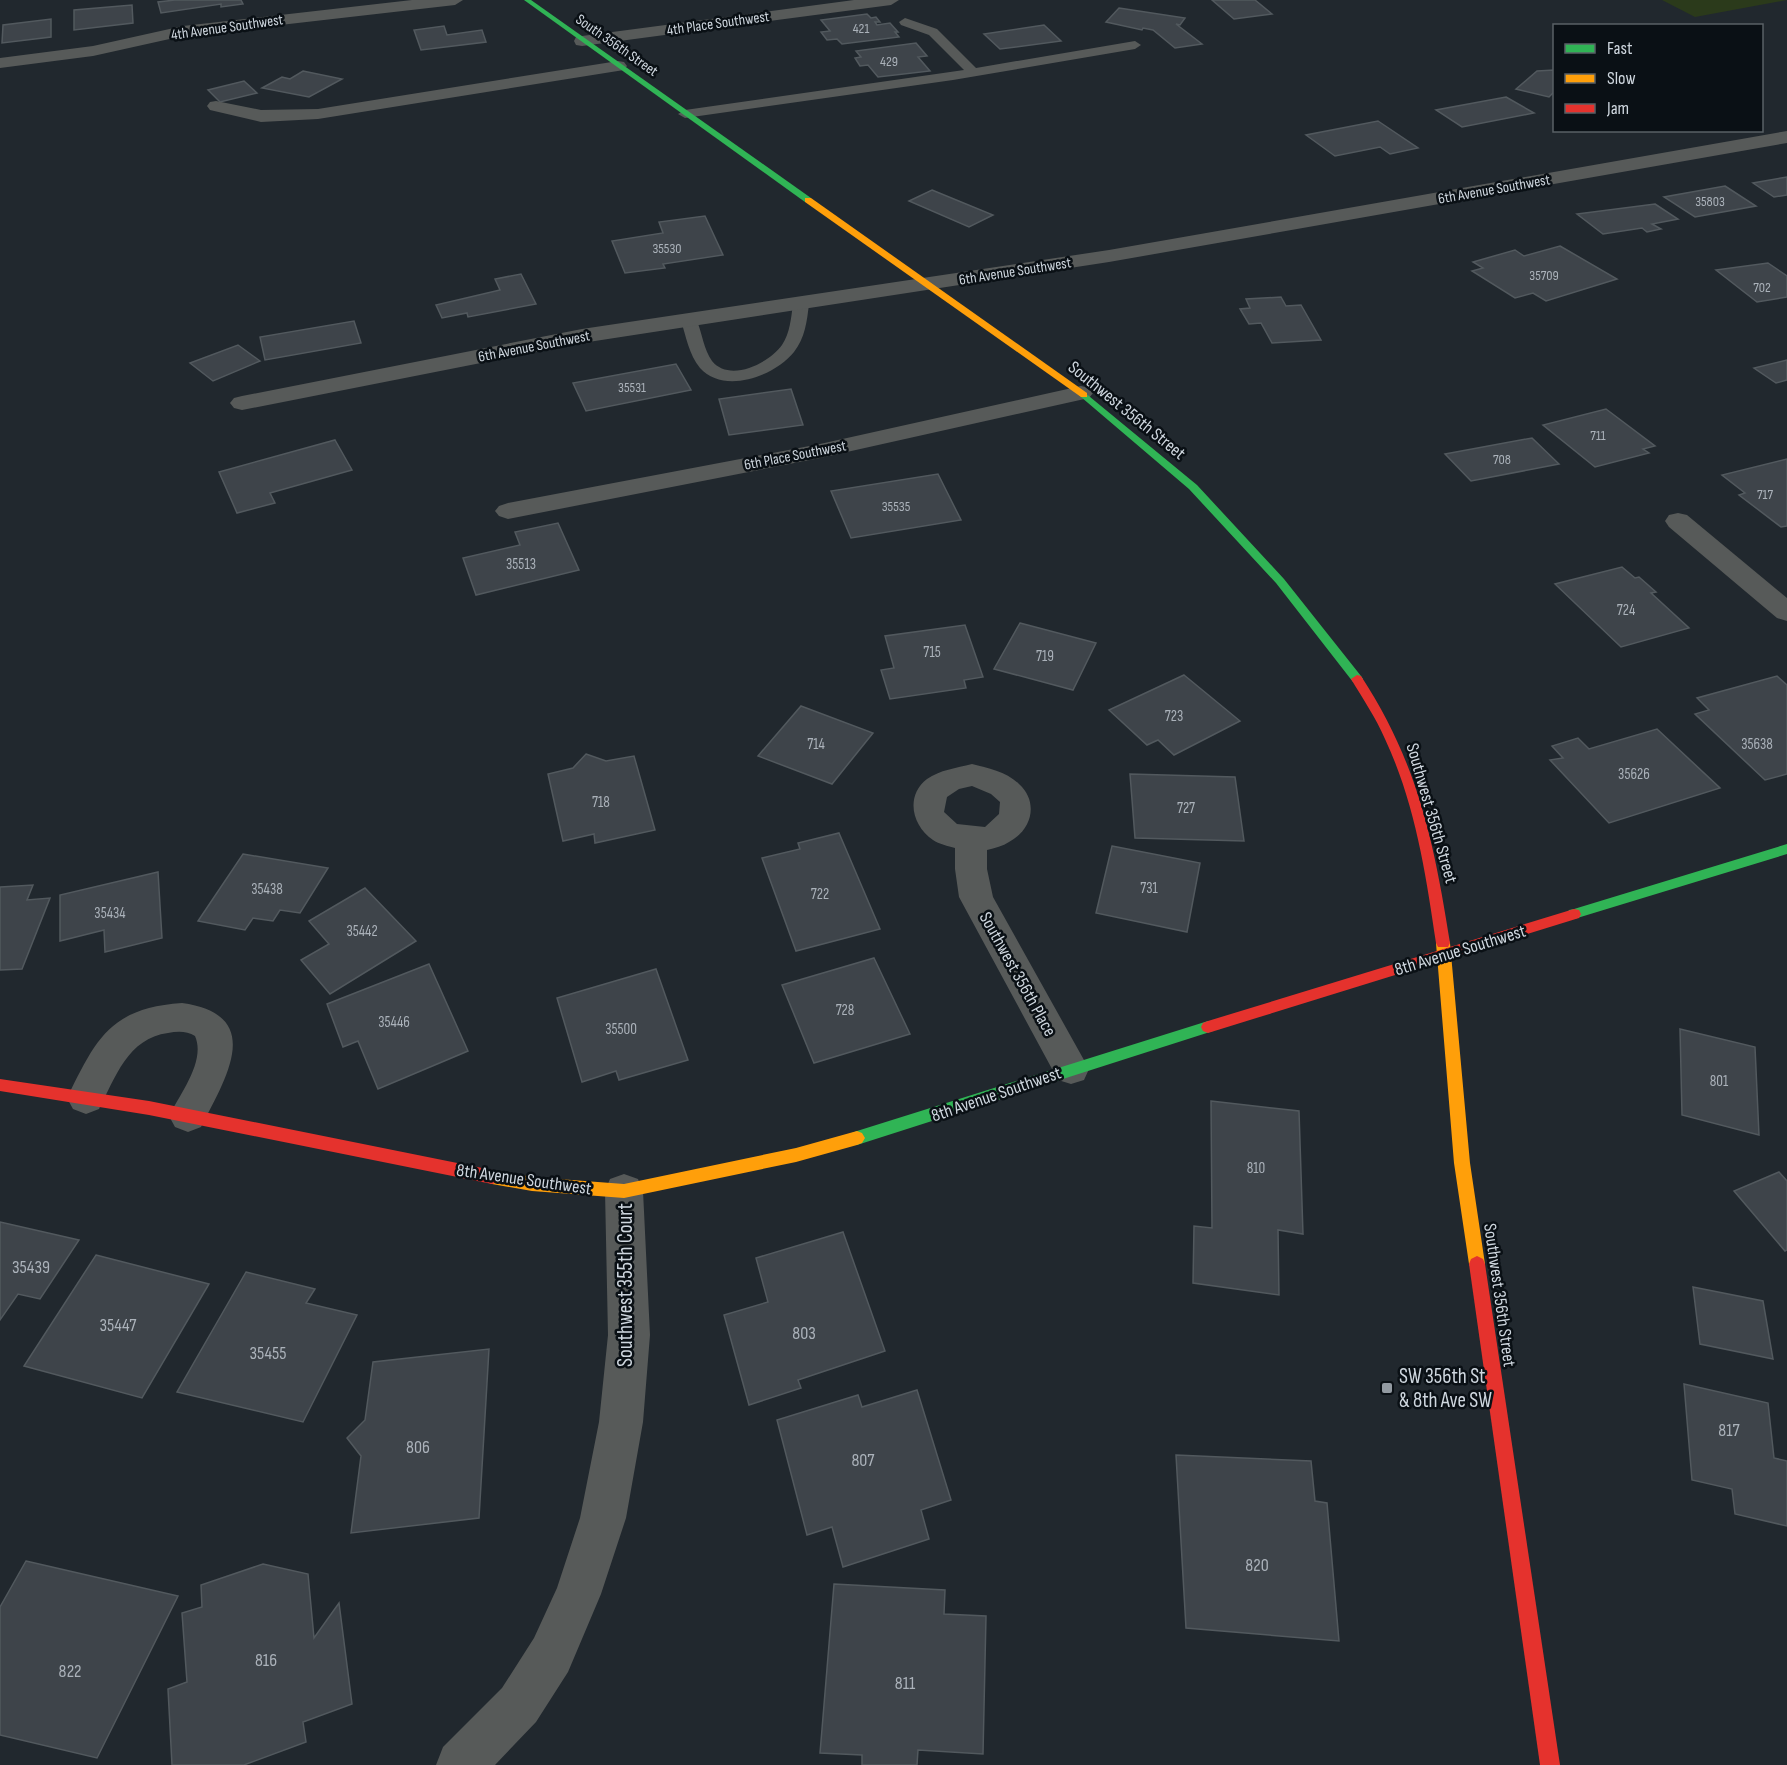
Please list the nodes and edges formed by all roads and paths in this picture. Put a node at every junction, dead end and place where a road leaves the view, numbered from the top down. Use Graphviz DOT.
graph roads {
  1 [pos="455,0"];
  2 [pos="527,0"];
  3 [pos="891,0"];
  4 [pos="905,22"];
  5 [pos="582,41"];
  6 [pos="1135,45"];
  7 [pos="0,63"];
  8 [pos="618,66"];
  9 [pos="973,72"];
  10 [pos="659,96"];
  11 [pos="216,106"];
  12 [pos="685,114"];
  13 [pos="1787,137"];
  14 [pos="926,285"];
  15 [pos="801,304"];
  16 [pos="688,321"];
  17 [pos="1081,393"];
  18 [pos="242,403"];
  19 [pos="508,511"];
  20 [pos="1678,521"];
  21 [pos="1787,612"];
  22 [pos="971,840"];
  23 [pos="1787,849"];
  24 [pos="1445,955"];
  25 [pos="1071,1069"];
  26 [pos="0,1084"];
  27 [pos="86,1098"];
  28 [pos="188,1116"];
  29 [pos="624,1191"];
  30 [pos="461,1765"];
  31 [pos="1550,1765"];
  1 -- 7 [label="street, 4th Avenue Southwest"];
  2 -- 5 [label="main road, South 356th Street"];
  3 -- 5 [label="street, 4th Place Southwest"];
  4 -- 9 [label="lane"];
  5 -- 8 [label="main road, South 356th Street"];
  6 -- 9 [label="lane"];
  8 -- 10 [label="main road, South 356th Street"];
  8 -- 11 [label="street"];
  9 -- 12 [label="lane"];
  10 -- 12 [label="main road, Southwest 356th Street"];
  12 -- 14 [label="main road, Southwest 356th Street"];
  13 -- 14 [label="street, 6th Avenue Southwest"];
  14 -- 15 [label="street, 6th Avenue Southwest"];
  14 -- 17 [label="main road, Southwest 356th Street"];
  15 -- 16 [label="street, 6th Avenue Southwest"];
  15 -- 16 [label="lane"];
  16 -- 18 [label="street, 6th Avenue Southwest"];
  17 -- 19 [label="street, 6th Place Southwest"];
  17 -- 24 [label="main road, Southwest 356th Street"];
  20 -- 21 [label="street"];
  22 -- 25 [label="street, Southwest 356th Place"];
  23 -- 24 [label="main road, 8th Avenue Southwest"];
  24 -- 25 [label="main road, 8th Avenue Southwest"];
  24 -- 31 [label="main road, Southwest 356th Street"];
  25 -- 29 [label="main road, 8th Avenue Southwest"];
  26 -- 27 [label="main road, 8th Avenue Southwest"];
  27 -- 28 [label="main road, 8th Avenue Southwest"];
  27 -- 28 [label="street"];
  28 -- 29 [label="main road, 8th Avenue Southwest"];
  29 -- 30 [label="street, Southwest 355th Court"];
}
